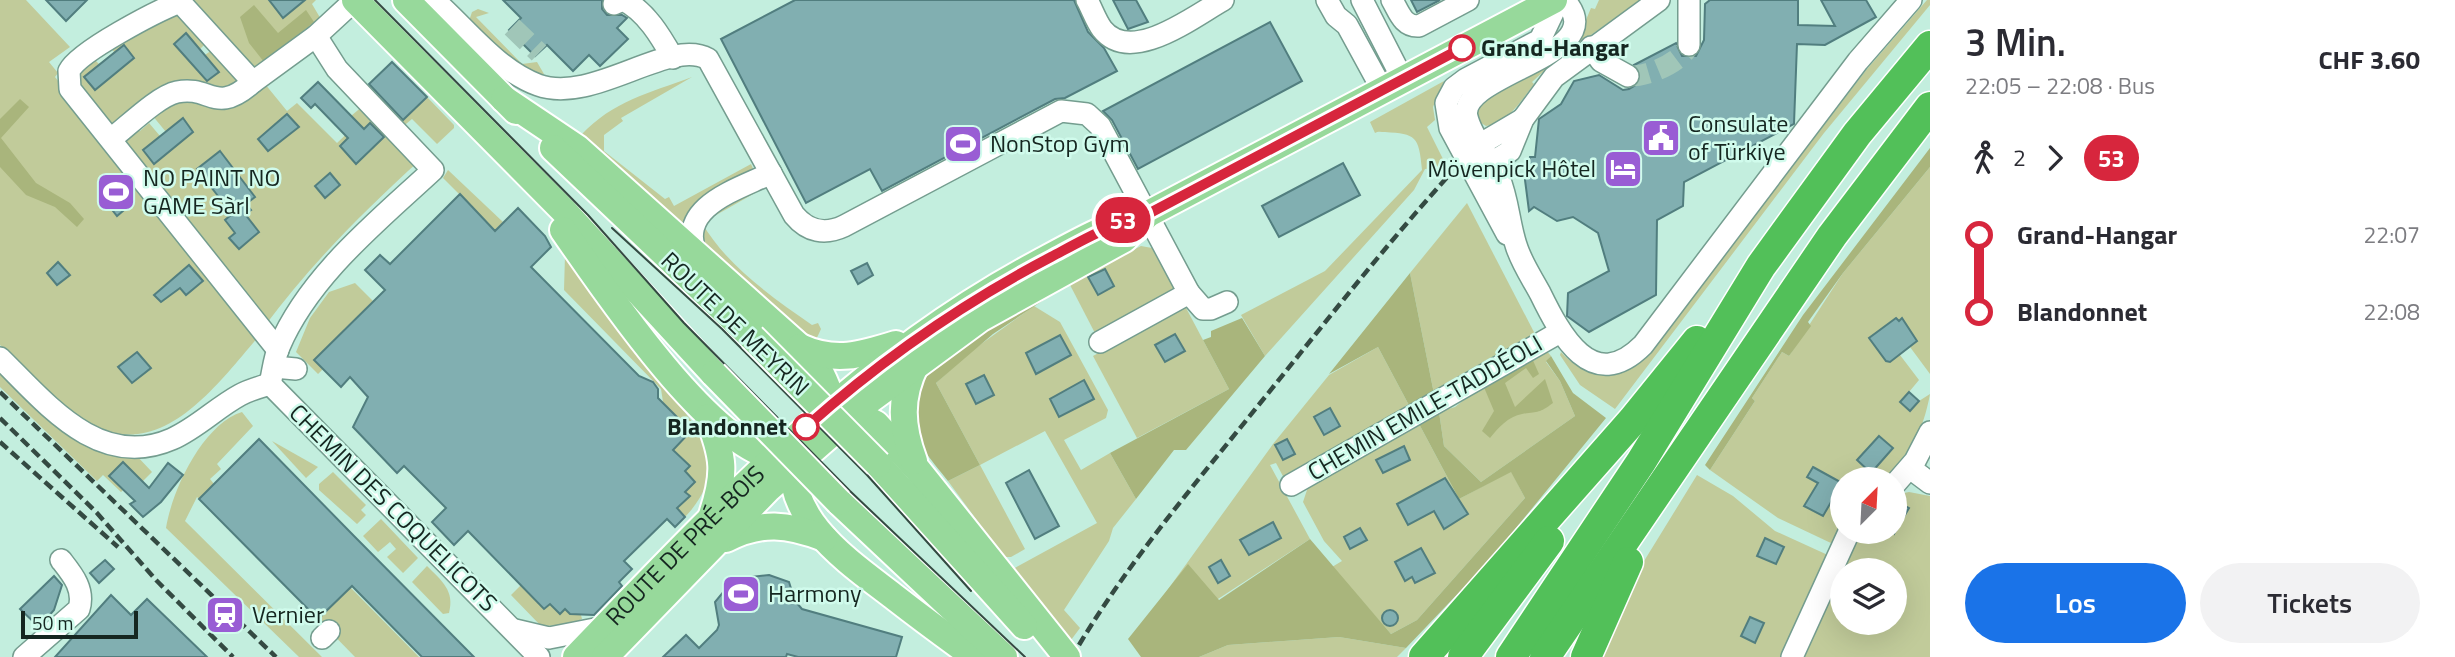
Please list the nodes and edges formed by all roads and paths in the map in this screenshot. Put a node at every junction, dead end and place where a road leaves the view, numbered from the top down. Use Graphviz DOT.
graph roads {
  1 [pos="355,0"];
  2 [pos="406,0"];
  3 [pos="434,0"];
  4 [pos="1087,0"];
  5 [pos="1223,0"];
  6 [pos="1326,0"];
  7 [pos="1468,0"];
  8 [pos="1559,0"];
  9 [pos="1659,0"];
  10 [pos="1689,0"];
  11 [pos="1911,0"];
  12 [pos="1393,2"];
  13 [pos="614,4"];
  14 [pos="1366,8"];
  15 [pos="316,36"];
  16 [pos="1689,45"];
  17 [pos="1930,46"];
  18 [pos="1591,47"];
  19 [pos="673,58"];
  20 [pos="1628,76"];
  21 [pos="253,82"];
  22 [pos="1393,85"];
  23 [pos="504,99"];
  24 [pos="1930,107"];
  25 [pos="1522,118"];
  26 [pos="111,139"];
  27 [pos="1472,149"];
  28 [pos="504,150"];
  29 [pos="1482,169"];
  30 [pos="771,173"];
  31 [pos="1148,214"];
  32 [pos="696,254"];
  33 [pos="1761,266"];
  34 [pos="1189,293"];
  35 [pos="1227,302"];
  36 [pos="1560,331"];
  37 [pos="917,337"];
  38 [pos="1100,342"];
  39 [pos="800,347"];
  40 [pos="0,358"];
  41 [pos="916,363"];
  42 [pos="274,367"];
  43 [pos="296,369"];
  44 [pos="706,412"];
  45 [pos="1633,420"];
  46 [pos="1930,432"];
  47 [pos="813,436"];
  48 [pos="1685,453"];
  49 [pos="1908,467"];
  50 [pos="917,469"];
  51 [pos="1908,478"];
  52 [pos="1930,483"];
  53 [pos="1291,485"];
  54 [pos="712,515"];
  55 [pos="824,538"];
  56 [pos="1844,544"];
  57 [pos="712,546"];
  58 [pos="61,560"];
  59 [pos="514,630"];
  60 [pos="609,647"];
  61 [pos="965,654"];
  62 [pos="24,657"];
  63 [pos="540,657"];
  64 [pos="576,657"];
  65 [pos="1004,657"];
  66 [pos="1056,657"];
  67 [pos="1067,657"];
  68 [pos="1424,657"];
  69 [pos="1463,657"];
  70 [pos="1511,657"];
  71 [pos="1545,657"];
  72 [pos="1586,657"];
  73 [pos="1792,657"];
  1 -- 15 [label="street, ROUTE DE MEYRIN"];
  1 -- 28 [label="main road, ROUTE DE MEYRIN"];
  2 -- 23 [label="main road, ROUTE DE MEYRIN"];
  3 -- 19 [label="street"];
  4 -- 5 [label="street"];
  6 -- 22 [label="street"];
  7 -- 12 [label="street"];
  8 -- 22 [label="main road, ROUTE DE PRÉ-BOIS"];
  8 -- 27 [label="street"];
  9 -- 18 [label="street"];
  10 -- 16 [label="street"];
  11 -- 36 [label="street"];
  12 -- 14 [label="street"];
  13 -- 19 [label="street"];
  14 -- 22 [label="street"];
  15 -- 21 [label="street, ROUTE DE MEYRIN"];
  15 -- 42 [label="street"];
  17 -- 33 [label="highway"];
  18 -- 20 [label="street"];
  18 -- 25 [label="street"];
  19 -- 30 [label="street"];
  21 -- 26 [label="street, ROUTE DE MEYRIN"];
  21 -- 26 [label="street"];
  22 -- 31 [label="main road, ROUTE DE PRÉ-BOIS"];
  23 -- 32 [label="main road"];
  23 -- 66 [label="main road, ROUTE DE MEYRIN, bridge"];
  24 -- 48 [label="highway"];
  25 -- 27 [label="street"];
  25 -- 29 [label="street"];
  26 -- 42 [label="street, CHEMIN DES COQUELICOTS"];
  27 -- 29 [label="street"];
  28 -- 44 [label="main road"];
  28 -- 65 [label="main road, ROUTE DE MEYRIN, bridge"];
  29 -- 36 [label="street"];
  30 -- 31 [label="street"];
  30 -- 32 [label="street"];
  31 -- 34 [label="street"];
  31 -- 37 [label="main road, ROUTE DE PRÉ-BOIS"];
  31 -- 41 [label="main road, ROUTE DE PRÉ-BOIS"];
  32 -- 39 [label="main road"];
  33 -- 45 [label="highway"];
  33 -- 70 [label="highway"];
  34 -- 35 [label="street"];
  34 -- 38 [label="street"];
  36 -- 53 [label="street, CHEMIN EMILE-TADDÉOLI"];
  37 -- 39 [label="main road"];
  37 -- 47 [label="main road, ROUTE DE PRÉ-BOIS"];
  39 -- 47 [label="main road"];
  40 -- 42 [label="street"];
  41 -- 47 [label="main road, ROUTE DE PRÉ-BOIS"];
  41 -- 50 [label="main road"];
  42 -- 43 [label="street"];
  42 -- 59 [label="street, CHEMIN DES COQUELICOTS"];
  44 -- 47 [label="main road"];
  44 -- 54 [label="main road"];
  45 -- 68 [label="highway"];
  45 -- 69 [label="highway"];
  46 -- 49 [label="street"];
  47 -- 50 [label="main road"];
  47 -- 54 [label="main road, ROUTE DE PRÉ-BOIS"];
  47 -- 55 [label="main road"];
  47 -- 57 [label="main road, ROUTE DE PRÉ-BOIS"];
  48 -- 71 [label="highway"];
  48 -- 72 [label="highway"];
  50 -- 67 [label="main road"];
  51 -- 52 [label="street"];
  54 -- 60 [label="main road, ROUTE DE PRÉ-BOIS"];
  55 -- 57 [label="main road"];
  55 -- 61 [label="main road"];
  56 -- 73 [label="street"];
  57 -- 60 [label="main road, ROUTE DE PRÉ-BOIS"];
  58 -- 62 [label="street"];
  59 -- 60 [label="street"];
  59 -- 63 [label="street, CHEMIN DES COQUELICOTS"];
  60 -- 64 [label="main road, ROUTE DE PRÉ-BOIS"];
}
